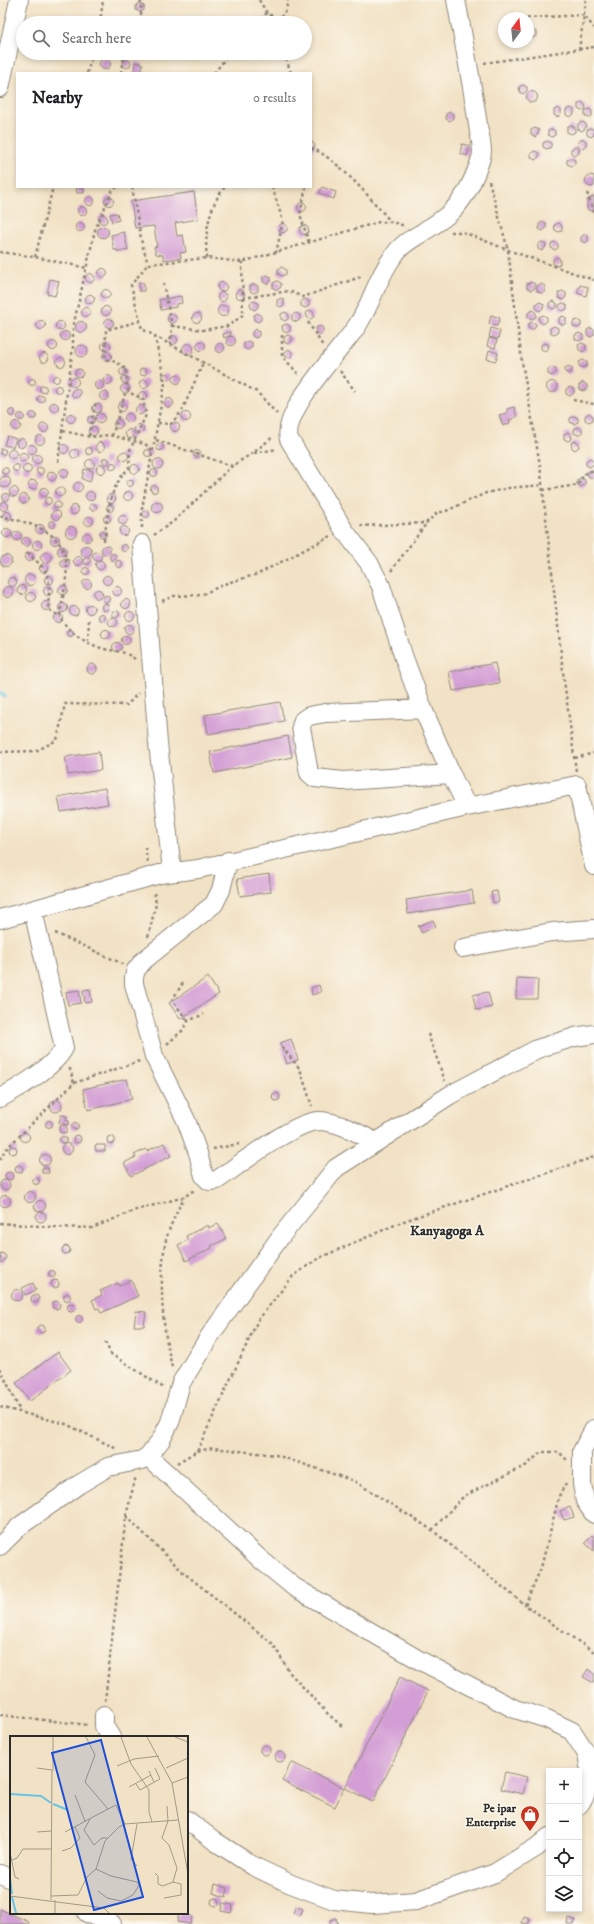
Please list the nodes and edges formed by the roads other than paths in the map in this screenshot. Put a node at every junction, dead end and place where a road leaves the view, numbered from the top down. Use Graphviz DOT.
graph roads {
  1 [pos="19,0"];
  2 [pos="456,0"];
  3 [pos="0,88"];
  4 [pos="142,544"];
  5 [pos="423,709"];
  6 [pos="451,774"];
  7 [pos="468,807"];
  8 [pos="228,861"];
  9 [pos="594,866"];
  10 [pos="172,871"];
  11 [pos="35,917"];
  12 [pos="0,919"];
  13 [pos="594,929"];
  14 [pos="463,948"];
  15 [pos="594,1034"];
  16 [pos="0,1098"];
  17 [pos="376,1142"];
  18 [pos="594,1429"];
  19 [pos="141,1459"];
  20 [pos="594,1514"];
  21 [pos="0,1546"];
  22 [pos="580,1804"];
  23 [pos="188,1821"];
  24 [pos="546,1840"];
  25 [pos="0,1874"];
  26 [pos="10,1879"];
  27 [pos="89,1914"];
  28 [pos="112,1924"];
  1 -- 3 [label="street"];
  2 -- 5 [label="street"];
  4 -- 10 [label="street"];
  5 -- 6 [label="street"];
  5 -- 6 [label="street"];
  6 -- 7 [label="street"];
  7 -- 8 [label="street"];
  7 -- 9 [label="street"];
  8 -- 10 [label="street"];
  8 -- 17 [label="street"];
  10 -- 11 [label="street"];
  11 -- 12 [label="street"];
  11 -- 16 [label="street"];
  13 -- 14 [label="street"];
  15 -- 17 [label="street"];
  17 -- 19 [label="street"];
  18 -- 20 [label="street"];
  19 -- 21 [label="street"];
  19 -- 22 [label="street"];
  23 -- 24 [label="street"];
  25 -- 26 [label="street"];
  27 -- 28 [label="street"];
}
